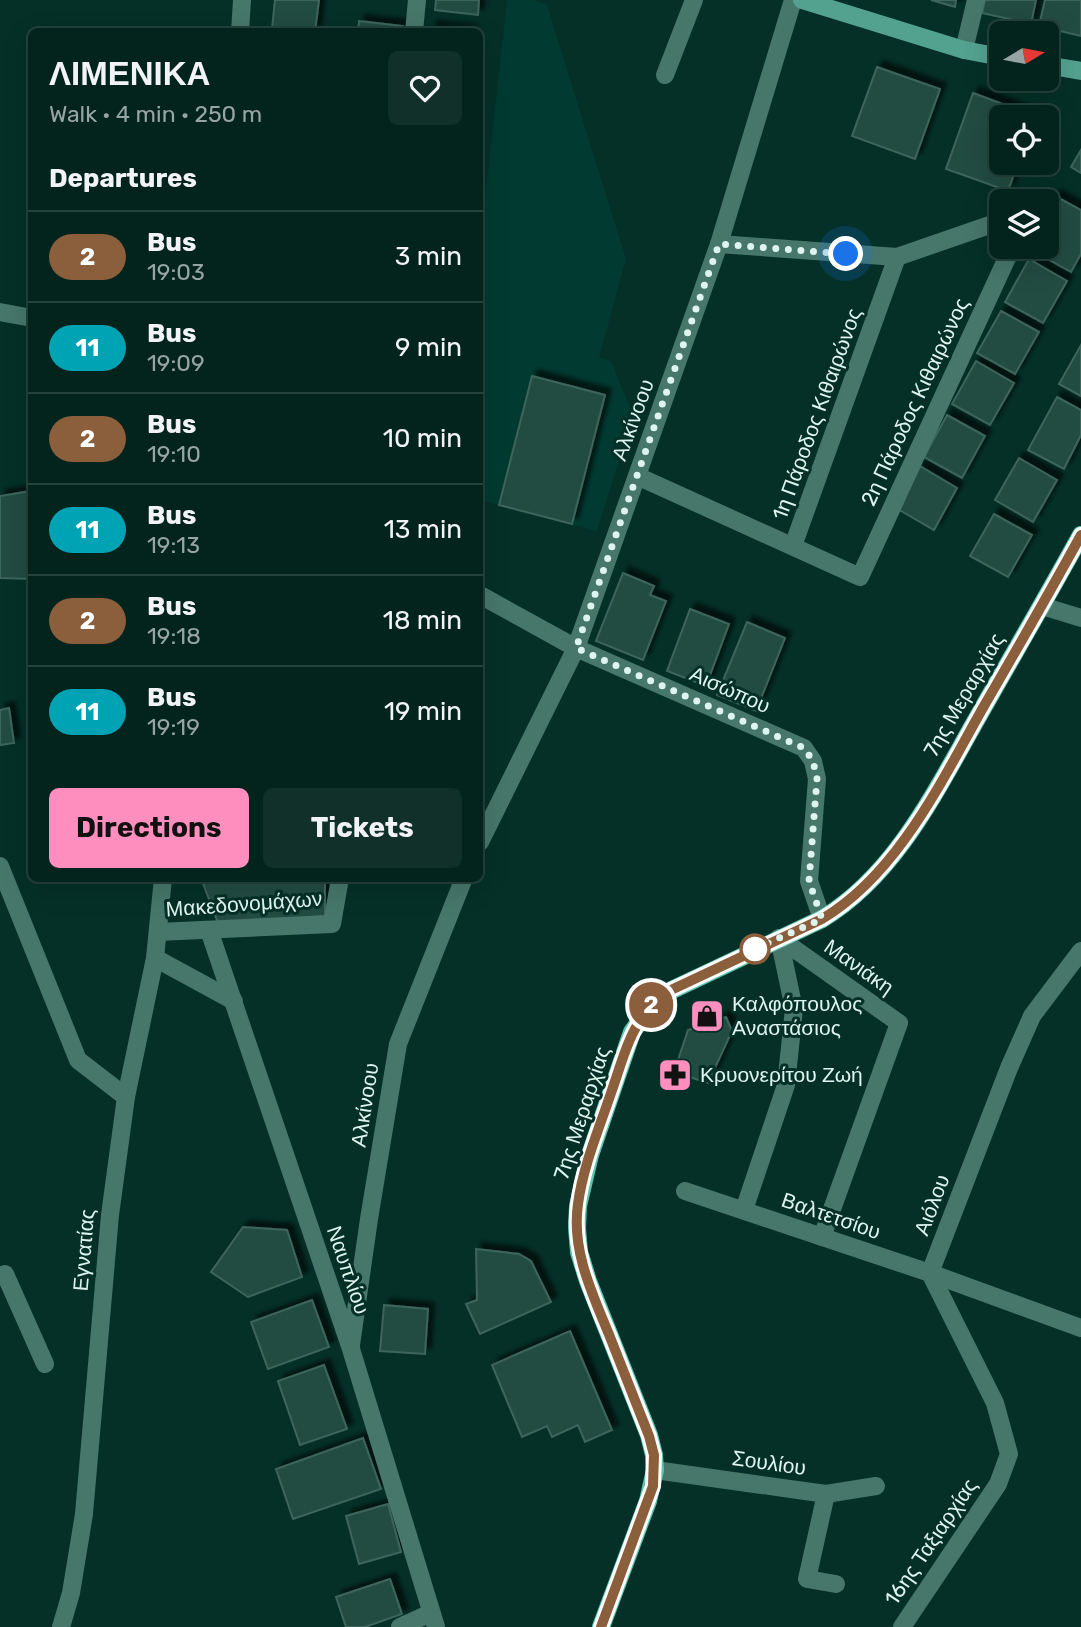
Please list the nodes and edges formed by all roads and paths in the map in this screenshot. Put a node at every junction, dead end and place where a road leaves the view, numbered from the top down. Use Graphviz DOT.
graph roads {
  1 [pos="242,0"];
  2 [pos="417,0"];
  3 [pos="694,0"];
  4 [pos="793,0"];
  5 [pos="802,0"];
  6 [pos="976,0"];
  7 [pos="240,28"];
  8 [pos="414,28"];
  9 [pos="964,50"];
  10 [pos="989,55"];
  11 [pos="1059,67"];
  12 [pos="1081,71"];
  13 [pos="665,75"];
  14 [pos="989,225"];
  15 [pos="719,244"];
  16 [pos="897,257"];
  17 [pos="1006,259"];
  18 [pos="0,312"];
  19 [pos="28,317"];
  20 [pos="637,476"];
  21 [pos="1081,535"];
  22 [pos="793,546"];
  23 [pos="483,597"];
  24 [pos="1042,606"];
  25 [pos="1081,618"];
  26 [pos="576,648"];
  27 [pos="483,836"];
  28 [pos="0,866"];
  29 [pos="163,882"];
  30 [pos="340,882"];
  31 [pos="462,882"];
  32 [pos="822,919"];
  33 [pos="209,930"];
  34 [pos="158,932"];
  35 [pos="779,939"];
  36 [pos="1081,951"];
  37 [pos="155,958"];
  38 [pos="234,1001"];
  39 [pos="126,1097"];
  40 [pos="685,1191"];
  41 [pos="744,1210"];
  42 [pos="822,1237"];
  43 [pos="930,1273"];
  44 [pos="0,1276"];
  45 [pos="1081,1328"];
  46 [pos="351,1349"];
  47 [pos="45,1364"];
  48 [pos="655,1470"];
  49 [pos="876,1486"];
  50 [pos="826,1494"];
  51 [pos="836,1584"];
  52 [pos="434,1620"];
  53 [pos="61,1627"];
  54 [pos="400,1627"];
  55 [pos="601,1627"];
  56 [pos="902,1627"];
  1 -- 7 [label="street"];
  2 -- 8 [label="street"];
  3 -- 13 [label="street"];
  4 -- 15 [label="street, Αλκίνοου"];
  5 -- 9 [label="street"];
  6 -- 9 [label="street"];
  9 -- 10 [label="street"];
  11 -- 12 [label="street"];
  14 -- 16 [label="street"];
  15 -- 16 [label="street"];
  15 -- 20 [label="street, Αλκίνοου"];
  16 -- 22 [label="street, 1η Πάροδος Κιθαιρώνος"];
  17 -- 22 [label="street, 2η Πάροδος Κιθαιρώνος"];
  18 -- 19 [label="street"];
  20 -- 22 [label="street"];
  20 -- 26 [label="street, Αλκίνοου"];
  21 -- 24 [label="main road, 7ης Μεραρχίας"];
  23 -- 26 [label="street, Αισώπου"];
  24 -- 25 [label="street"];
  24 -- 32 [label="main road, 7ης Μεραρχίας"];
  26 -- 27 [label="street, Αλκίνοου"];
  26 -- 32 [label="street, Αισώπου"];
  28 -- 39 [label="street"];
  29 -- 34 [label="street, Εγνατίας"];
  30 -- 33 [label="street, Μακεδονομάχων"];
  31 -- 46 [label="street, Αλκίνοου"];
  32 -- 35 [label="main road, 7ης Μεραρχίας"];
  33 -- 34 [label="street, Μακεδονομάχων"];
  33 -- 38 [label="street, Ναυπλίου"];
  34 -- 37 [label="street, Εγνατίας"];
  35 -- 41 [label="street"];
  35 -- 42 [label="street, Μανιάκη"];
  35 -- 48 [label="main road, 7ης Μεραρχίας"];
  36 -- 43 [label="street, Αιόλου"];
  37 -- 38 [label="street"];
  37 -- 39 [label="street, Εγνατίας"];
  38 -- 46 [label="street, Ναυπλίου"];
  39 -- 53 [label="street, Εγνατίας"];
  40 -- 41 [label="street, Βαλτετσίου"];
  41 -- 42 [label="street, Βαλτετσίου"];
  42 -- 43 [label="street, Βαλτετσίου"];
  43 -- 45 [label="street, Βαλτετσίου"];
  43 -- 56 [label="street, 16ης Ταξιαρχίας"];
  44 -- 47 [label="street"];
  46 -- 52 [label="street, Ναυπλίου"];
  48 -- 50 [label="street, Σουλίου"];
  48 -- 55 [label="main road, 7ης Μεραρχίας"];
  49 -- 50 [label="street, Σουλίου"];
  50 -- 51 [label="street"];
  52 -- 54 [label="street"];
}
